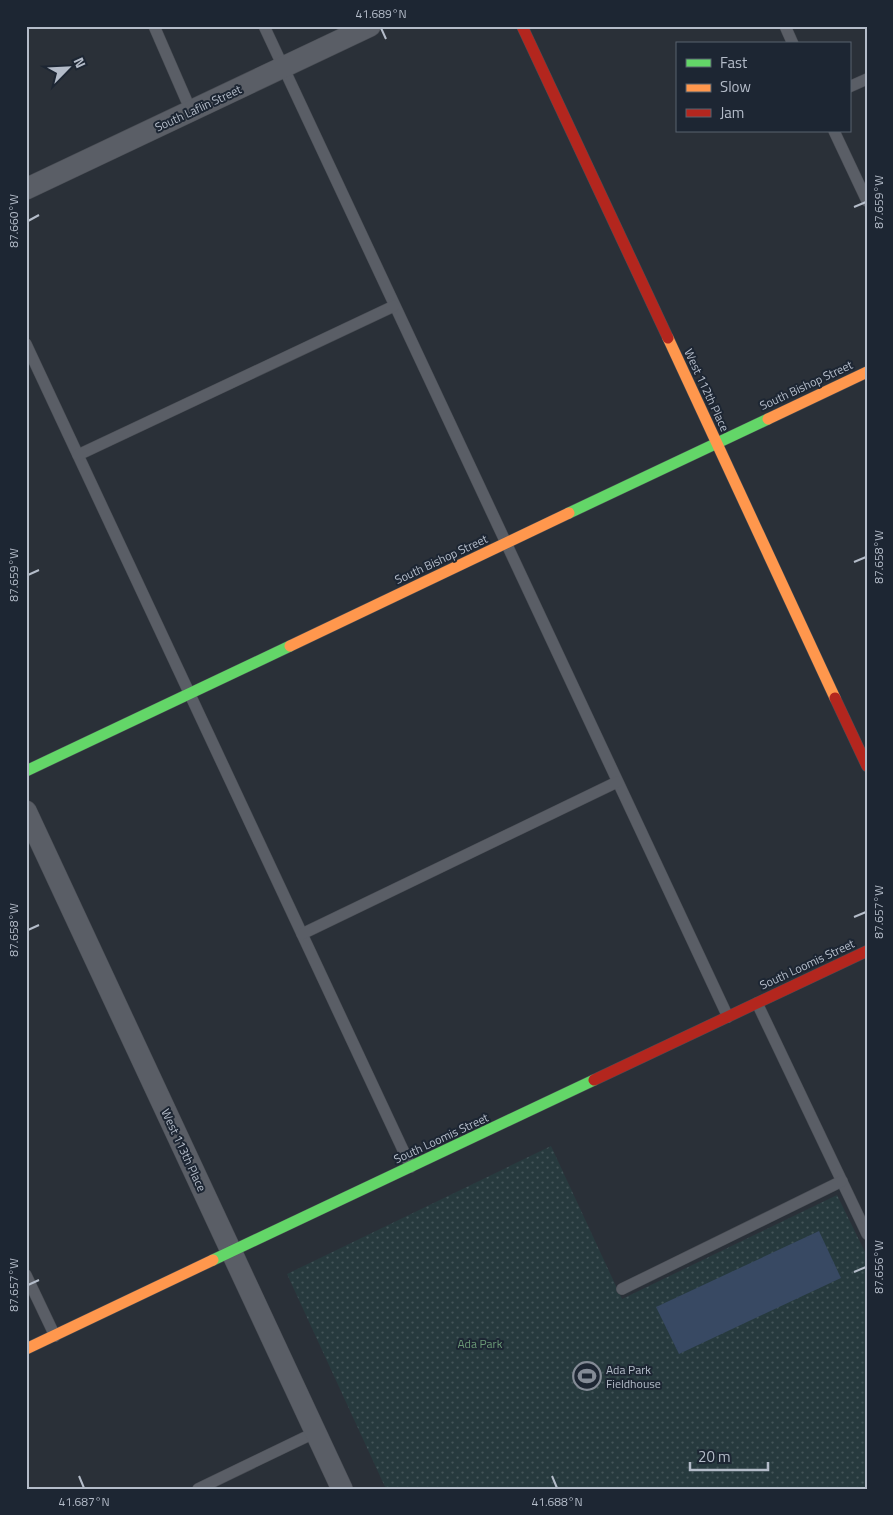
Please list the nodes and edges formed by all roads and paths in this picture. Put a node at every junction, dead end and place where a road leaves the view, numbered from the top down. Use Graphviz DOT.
graph roads {
  1 [pos="154,26"];
  2 [pos="264,26"];
  3 [pos="370,26"];
  4 [pos="522,26"];
  5 [pos="785,26"];
  6 [pos="792,42"];
  7 [pos="283,68"];
  8 [pos="867,79"];
  9 [pos="850,87"];
  10 [pos="191,111"];
  11 [pos="834,132"];
  12 [pos="26,189"];
  13 [pos="867,201"];
  14 [pos="394,306"];
  15 [pos="26,344"];
  16 [pos="867,372"];
  17 [pos="716,443"];
  18 [pos="78,455"];
  19 [pos="506,544"];
  20 [pos="190,693"];
  21 [pos="867,766"];
  22 [pos="26,771"];
  23 [pos="617,782"];
  24 [pos="26,811"];
  25 [pos="302,934"];
  26 [pos="867,951"];
  27 [pos="757,1003"];
  28 [pos="728,1017"];
  29 [pos="411,1167"];
  30 [pos="842,1181"];
  31 [pos="867,1234"];
  32 [pos="232,1252"];
  33 [pos="26,1275"];
  34 [pos="622,1289"];
  35 [pos="55,1336"];
  36 [pos="26,1349"];
  37 [pos="316,1432"];
  38 [pos="198,1489"];
  39 [pos="342,1489"];
  1 -- 10 [label="lane"];
  2 -- 7 [label="lane"];
  3 -- 7 [label="street, South Laflin Street"];
  4 -- 17 [label="street, West 112th Place"];
  5 -- 6 [label="lane"];
  7 -- 10 [label="street, South Laflin Street"];
  7 -- 14 [label="lane"];
  8 -- 9 [label="lane"];
  10 -- 12 [label="street, South Laflin Street"];
  11 -- 13 [label="lane"];
  14 -- 18 [label="lane"];
  14 -- 19 [label="lane"];
  15 -- 18 [label="lane"];
  16 -- 17 [label="street, South Bishop Street"];
  17 -- 19 [label="street, South Bishop Street"];
  17 -- 21 [label="street, West 112th Place"];
  18 -- 20 [label="lane"];
  19 -- 20 [label="street, South Bishop Street"];
  19 -- 23 [label="lane"];
  20 -- 22 [label="street, South Bishop Street"];
  20 -- 25 [label="lane"];
  23 -- 25 [label="lane"];
  23 -- 28 [label="lane"];
  24 -- 32 [label="street, West 113th Place"];
  25 -- 29 [label="lane"];
  26 -- 27 [label="street, South Loomis Street"];
  27 -- 28 [label="street, South Loomis Street"];
  27 -- 30 [label="lane"];
  28 -- 29 [label="street, South Loomis Street"];
  29 -- 32 [label="street, South Loomis Street"];
  30 -- 31 [label="lane"];
  30 -- 34 [label="lane"];
  32 -- 35 [label="street, South Loomis Street"];
  32 -- 37 [label="street, West 113th Place"];
  33 -- 35 [label="lane"];
  35 -- 36 [label="street, South Loomis Street"];
  37 -- 38 [label="lane"];
  37 -- 39 [label="street, West 113th Place"];
}
